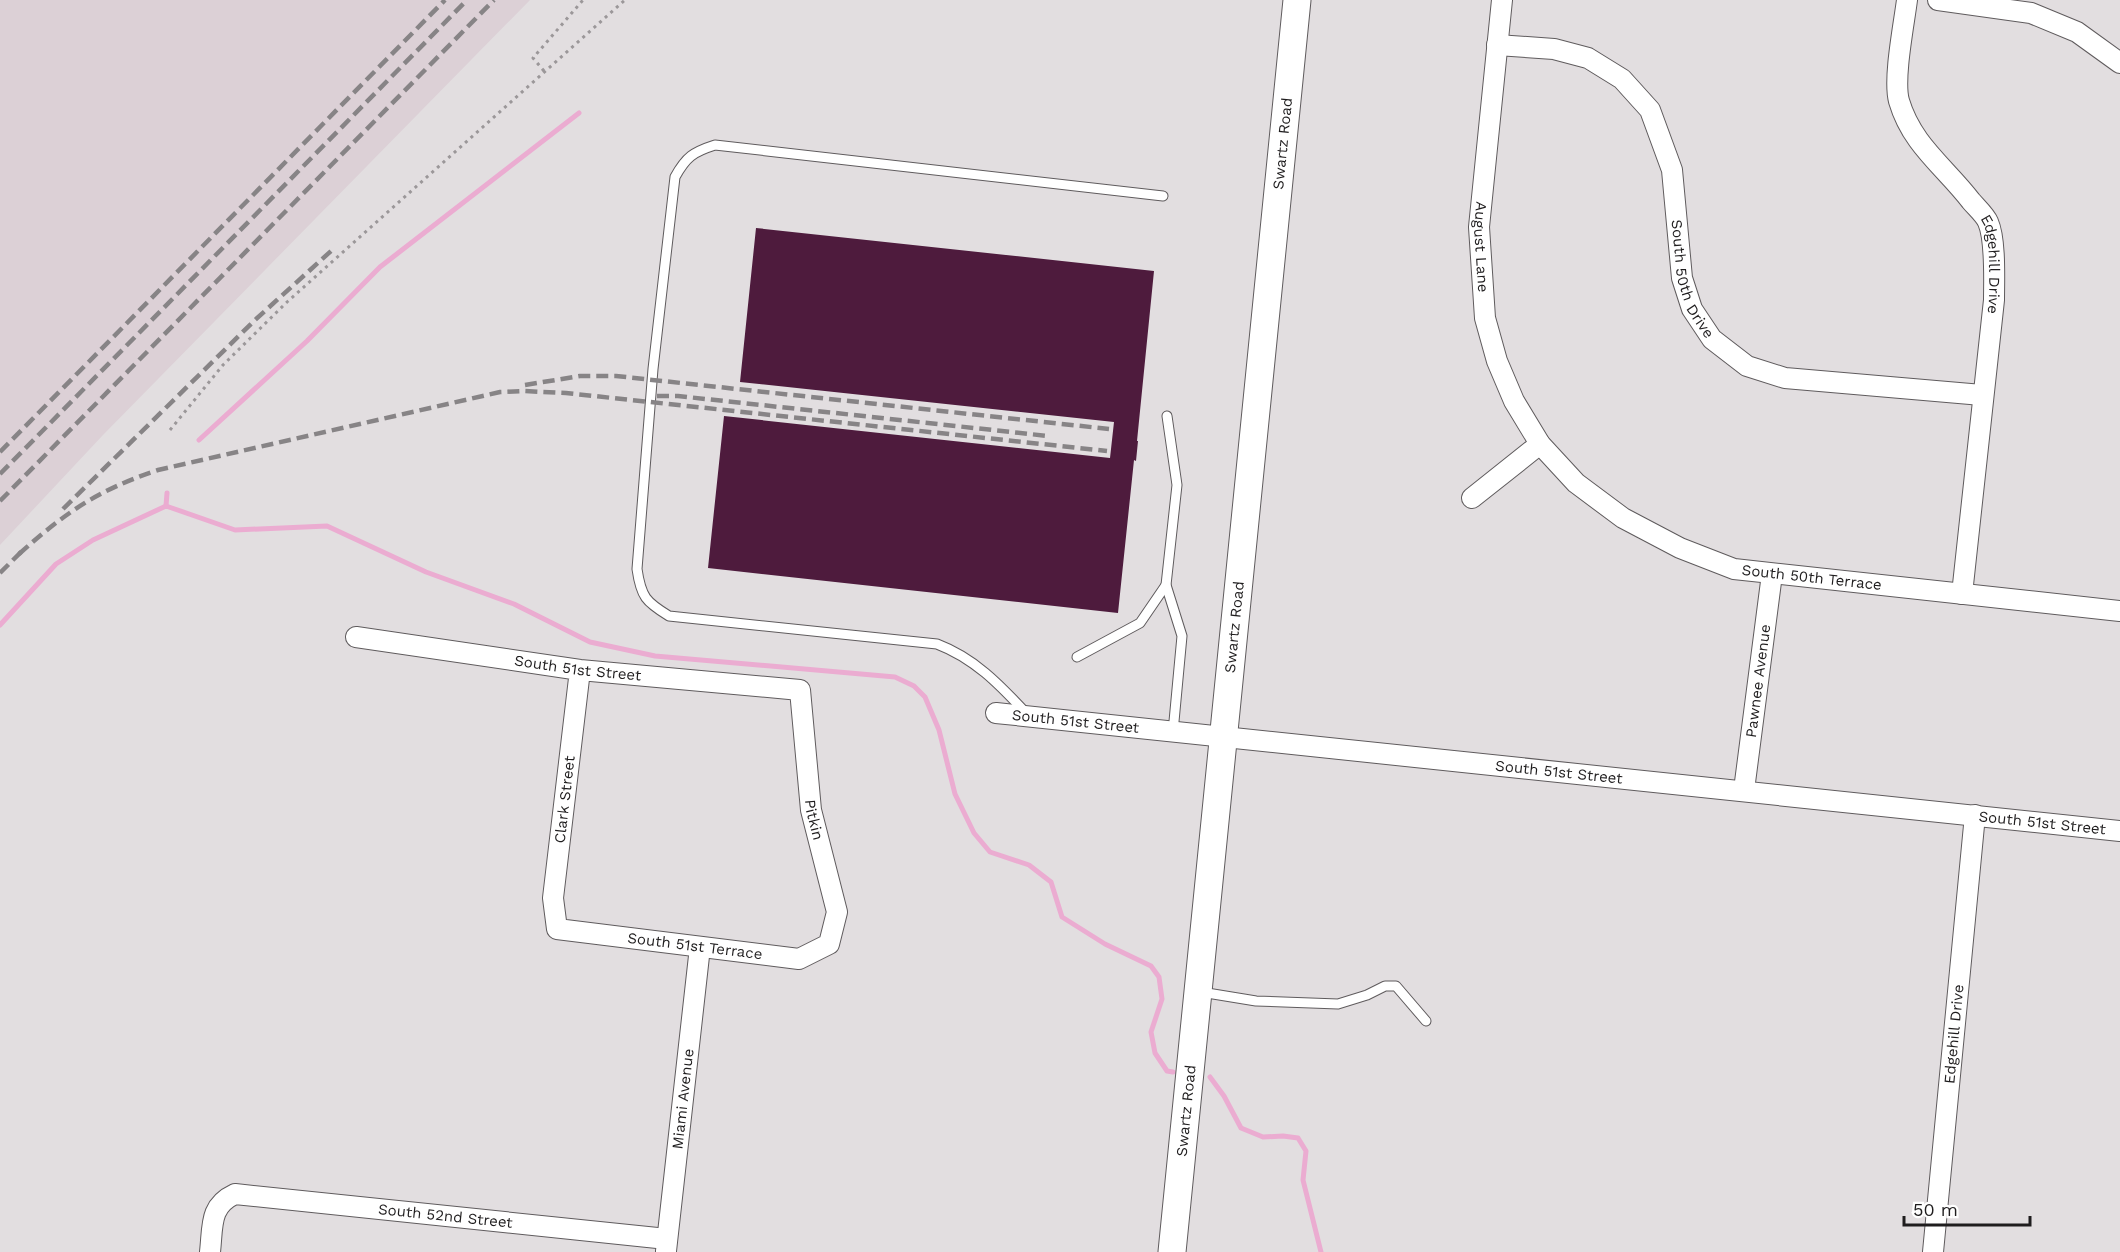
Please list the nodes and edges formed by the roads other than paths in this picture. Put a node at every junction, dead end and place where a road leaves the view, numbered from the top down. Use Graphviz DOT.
graph roads {
  1 [pos="1297,0"];
  2 [pos="1502,0"];
  3 [pos="1907,0"];
  4 [pos="1938,0"];
  5 [pos="1497,45"];
  6 [pos="2120,63"];
  7 [pos="1163,196"];
  8 [pos="1982,395"];
  9 [pos="1167,416"];
  10 [pos="1540,444"];
  11 [pos="1472,498"];
  12 [pos="1772,574"];
  13 [pos="1166,585"];
  14 [pos="1962,594"];
  15 [pos="2120,611"];
  16 [pos="356,637"];
  17 [pos="1077,657"];
  18 [pos="580,670"];
  19 [pos="800,690"];
  20 [pos="996,712"];
  21 [pos="1030,717"];
  22 [pos="1173,732"];
  23 [pos="1224,737"];
  24 [pos="1744,790"];
  25 [pos="1975,815"];
  26 [pos="2120,831"];
  27 [pos="557,929"];
  28 [pos="829,944"];
  29 [pos="700,947"];
  30 [pos="1198,992"];
  31 [pos="1426,1020"];
  32 [pos="667,1245"];
  33 [pos="210,1252"];
  34 [pos="1172,1252"];
  35 [pos="1933,1252"];
  1 -- 23 [label="street, Swartz Road"];
  2 -- 5 [label="street, August Lane"];
  3 -- 8 [label="street, Edgehill Drive"];
  4 -- 6 [label="street"];
  5 -- 8 [label="street, South 50th Drive"];
  5 -- 10 [label="street, August Lane"];
  7 -- 21 [label="lane"];
  8 -- 14 [label="street, Edgehill Drive"];
  9 -- 13 [label="lane"];
  10 -- 11 [label="street"];
  10 -- 12 [label="street, South 50th Terrace"];
  12 -- 14 [label="street, South 50th Terrace"];
  12 -- 24 [label="street, Pawnee Avenue"];
  13 -- 17 [label="lane"];
  13 -- 22 [label="lane"];
  14 -- 15 [label="street, South 50th Terrace"];
  16 -- 18 [label="street, South 51st Street"];
  18 -- 19 [label="street, South 51st Street"];
  18 -- 27 [label="street, Clark Street"];
  19 -- 28 [label="street, Pitkin"];
  20 -- 21 [label="street, South 51st Street"];
  21 -- 22 [label="street, South 51st Street"];
  22 -- 23 [label="street, South 51st Street"];
  23 -- 24 [label="street, South 51st Street"];
  23 -- 30 [label="street, Swartz Road"];
  24 -- 25 [label="street, South 51st Street"];
  25 -- 26 [label="street, South 51st Street"];
  25 -- 35 [label="street, Edgehill Drive"];
  27 -- 29 [label="street, South 51st Terrace"];
  28 -- 29 [label="street, South 51st Terrace"];
  29 -- 32 [label="street, Miami Avenue"];
  30 -- 31 [label="lane"];
  30 -- 34 [label="street, Swartz Road"];
  32 -- 33 [label="street, South 52nd Street"];
}
